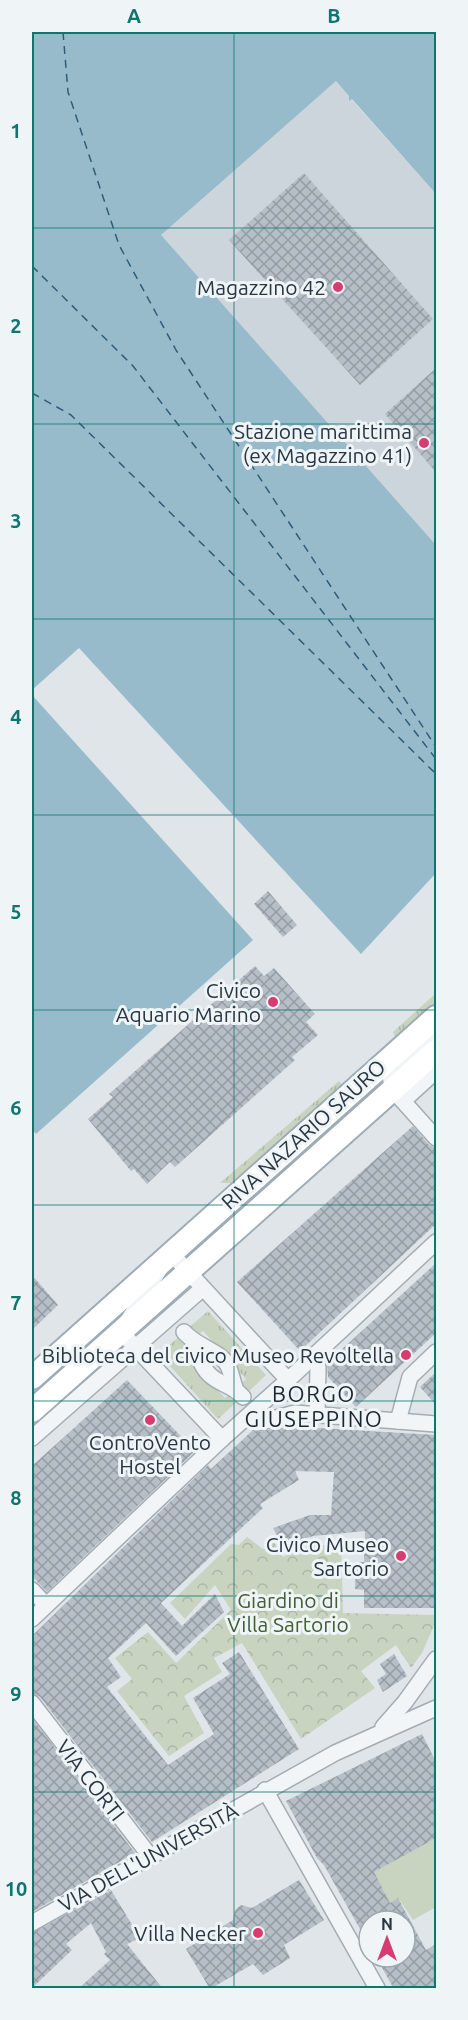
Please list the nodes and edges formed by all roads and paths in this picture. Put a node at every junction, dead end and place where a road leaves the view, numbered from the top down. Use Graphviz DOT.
graph roads {
  1 [pos="436,1017"];
  2 [pos="436,1033"];
  3 [pos="436,1052"];
  4 [pos="436,1071"];
  5 [pos="398,1095"];
  6 [pos="436,1138"];
  7 [pos="436,1242"];
  8 [pos="170,1252"];
  9 [pos="188,1271"];
  10 [pos="203,1288"];
  11 [pos="189,1337"];
  12 [pos="128,1339"];
  13 [pos="436,1352"];
  14 [pos="318,1367"];
  15 [pos="32,1378"];
  16 [pos="288,1380"];
  17 [pos="239,1392"];
  18 [pos="32,1411"];
  19 [pos="317,1415"];
  20 [pos="261,1419"];
  21 [pos="398,1422"];
  22 [pos="436,1424"];
  23 [pos="32,1438"];
  24 [pos="222,1439"];
  25 [pos="32,1590"];
  26 [pos="46,1605"];
  27 [pos="32,1618"];
  28 [pos="436,1659"];
  29 [pos="32,1704"];
  30 [pos="436,1708"];
  31 [pos="379,1731"];
  32 [pos="265,1791"];
  33 [pos="150,1856"];
  34 [pos="32,1923"];
  35 [pos="377,1989"];
  1 -- 8 [label="main road, RIVA NAZARIO SAURO"];
  2 -- 5 [label="street, RIVA NAZARIO SAURO"];
  3 -- 5 [label="main road, RIVA NAZARIO SAURO"];
  4 -- 5 [label="street, RIVA NAZARIO SAURO"];
  5 -- 6 [label="street"];
  5 -- 9 [label="main road, RIVA NAZARIO SAURO"];
  7 -- 16 [label="street"];
  8 -- 9 [label="street"];
  8 -- 12 [label="street"];
  8 -- 15 [label="main road, RIVA NAZARIO SAURO"];
  9 -- 10 [label="street"];
  9 -- 12 [label="main road, RIVA NAZARIO SAURO"];
  10 -- 12 [label="street"];
  10 -- 16 [label="street"];
  11 -- 17 [label="street"];
  12 -- 18 [label="main road, RIVA NAZARIO SAURO"];
  12 -- 23 [label="street"];
  12 -- 24 [label="street"];
  13 -- 21 [label="street"];
  14 -- 19 [label="street"];
  16 -- 24 [label="street"];
  19 -- 20 [label="street"];
  19 -- 21 [label="street"];
  21 -- 22 [label="street"];
  24 -- 26 [label="street"];
  25 -- 26 [label="street"];
  26 -- 27 [label="street"];
  28 -- 31 [label="street"];
  29 -- 33 [label="street, VIA CORTI"];
  30 -- 31 [label="street"];
  31 -- 32 [label="street, VIA DELL'UNIVERSITÀ"];
  32 -- 33 [label="street, VIA DELL'UNIVERSITÀ"];
  32 -- 35 [label="street"];
  33 -- 34 [label="street, VIA DELL'UNIVERSITÀ"];
}
